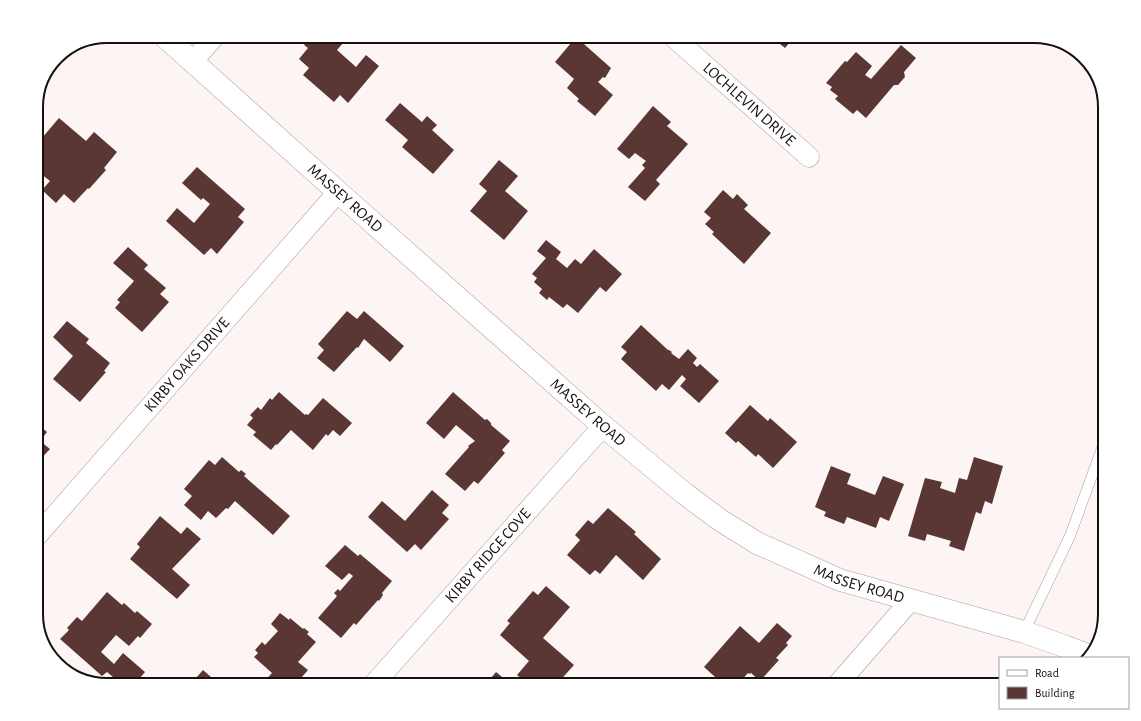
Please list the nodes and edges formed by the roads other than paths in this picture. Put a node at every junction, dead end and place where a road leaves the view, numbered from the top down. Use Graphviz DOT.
graph roads {
  1 [pos="172,43"];
  2 [pos="209,43"];
  3 [pos="680,43"];
  4 [pos="192,61"];
  5 [pos="809,157"];
  6 [pos="338,192"];
  7 [pos="603,426"];
  8 [pos="1098,459"];
  9 [pos="43,529"];
  10 [pos="911,600"];
  11 [pos="1024,632"];
  12 [pos="1084,654"];
  13 [pos="379,678"];
  14 [pos="843,678"];
  1 -- 4 [label="street, MASSEY ROAD"];
  2 -- 4 [label="street"];
  3 -- 5 [label="street, LOCHLEVIN DRIVE"];
  4 -- 6 [label="street, MASSEY ROAD"];
  6 -- 7 [label="street, MASSEY ROAD"];
  6 -- 9 [label="street, KIRBY OAKS DRIVE"];
  7 -- 10 [label="street, MASSEY ROAD"];
  7 -- 13 [label="street, KIRBY RIDGE COVE"];
  8 -- 11 [label="lane"];
  10 -- 11 [label="street, MASSEY ROAD"];
  10 -- 14 [label="street"];
  11 -- 12 [label="street, MASSEY ROAD"];
}
